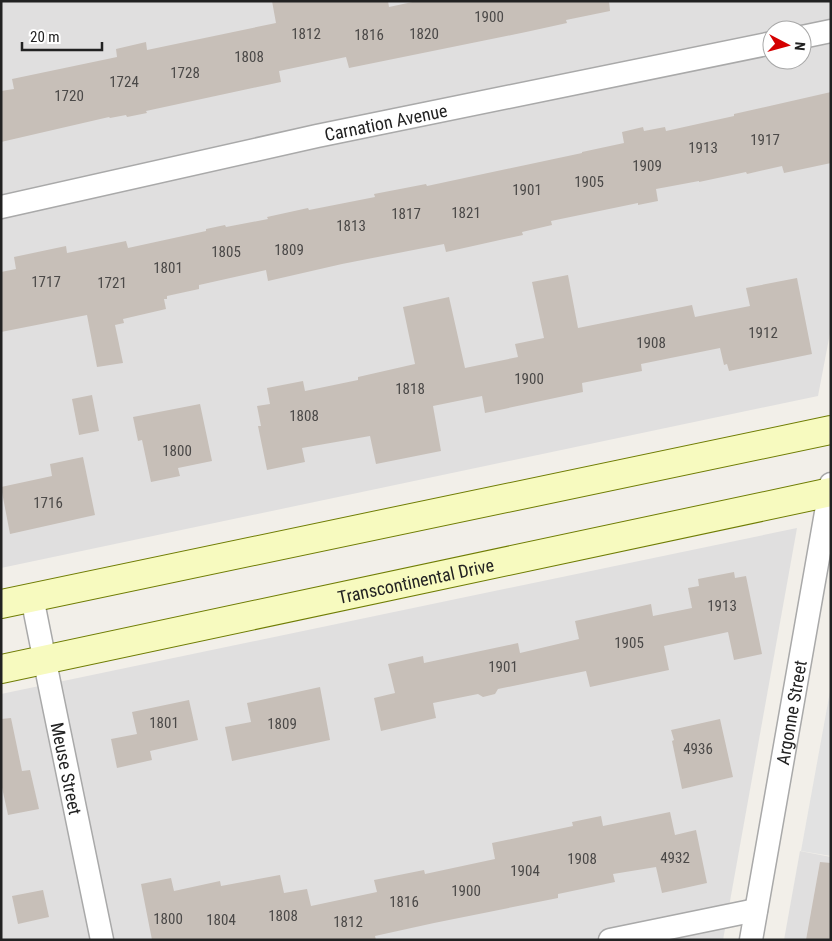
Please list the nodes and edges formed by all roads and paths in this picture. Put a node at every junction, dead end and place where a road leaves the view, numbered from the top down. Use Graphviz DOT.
graph roads {
  1 [pos="831,31"];
  2 [pos="812,35"];
  3 [pos="762,45"];
  4 [pos="1,207"];
  5 [pos="831,430"];
  6 [pos="830,489"];
  7 [pos="32,597"];
  8 [pos="1,604"];
  9 [pos="44,661"];
  10 [pos="1,670"];
  11 [pos="756,910"];
  12 [pos="102,940"];
  13 [pos="610,940"];
  14 [pos="751,940"];
  1 -- 2 [label="street"];
  3 -- 4 [label="street, Carnation Avenue"];
  5 -- 7 [label="street"];
  6 -- 9 [label="street, Transcontinental Drive"];
  6 -- 11 [label="street, Argonne Street"];
  7 -- 8 [label="street"];
  7 -- 9 [label="street, Meuse Street"];
  9 -- 10 [label="street, Transcontinental Drive"];
  9 -- 12 [label="street, Meuse Street"];
  11 -- 13 [label="street"];
  11 -- 14 [label="street, Argonne Street"];
}
